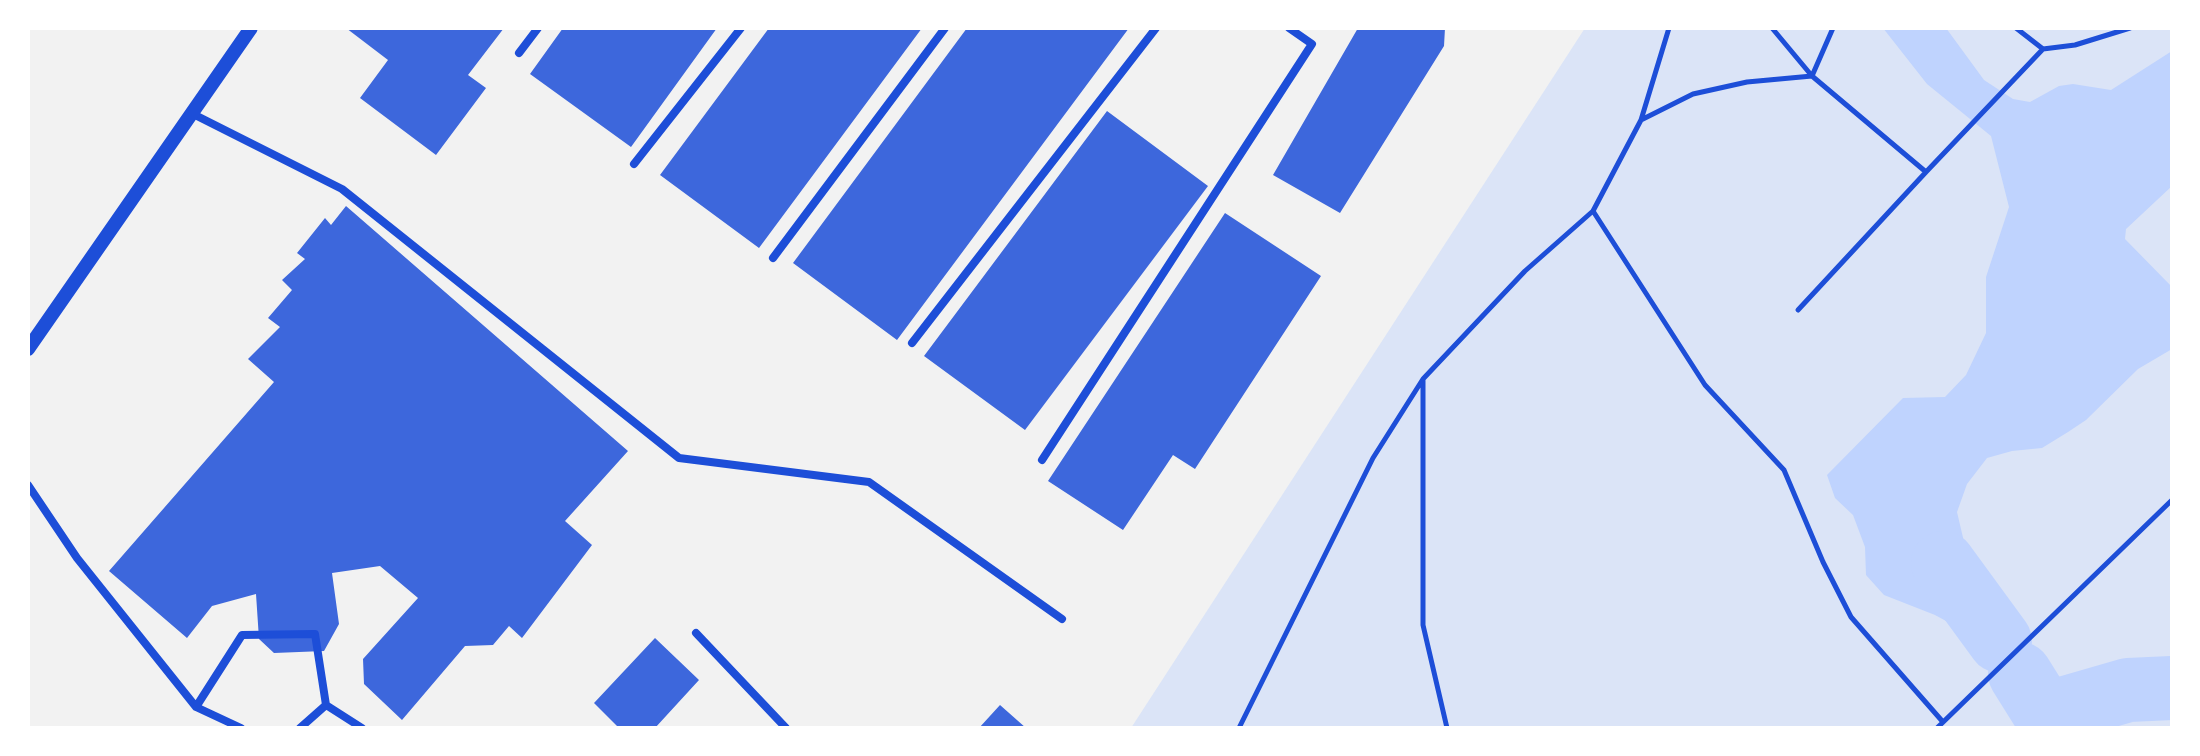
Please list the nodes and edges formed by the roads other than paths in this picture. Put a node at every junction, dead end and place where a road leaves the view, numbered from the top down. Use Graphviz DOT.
graph roads {
  1 [pos="251,28"];
  2 [pos="538,28"];
  3 [pos="741,28"];
  4 [pos="945,28"];
  5 [pos="1156,28"];
  6 [pos="1289,28"];
  7 [pos="519,53"];
  8 [pos="193,114"];
  9 [pos="634,164"];
  10 [pos="773,258"];
  11 [pos="912,343"];
  12 [pos="28,349"];
  13 [pos="1042,460"];
  14 [pos="28,485"];
  15 [pos="1062,619"];
  16 [pos="696,633"];
  17 [pos="326,705"];
  18 [pos="196,707"];
  19 [pos="241,728"];
  20 [pos="300,728"];
  21 [pos="362,728"];
  22 [pos="786,728"];
  1 -- 8 [label="street"];
  2 -- 7 [label="street"];
  3 -- 9 [label="street"];
  4 -- 10 [label="street"];
  5 -- 11 [label="street"];
  6 -- 13 [label="street"];
  8 -- 12 [label="street"];
  8 -- 15 [label="street"];
  14 -- 18 [label="street"];
  16 -- 22 [label="street"];
  17 -- 18 [label="street"];
  17 -- 20 [label="street"];
  17 -- 21 [label="street"];
  18 -- 19 [label="street"];
}
